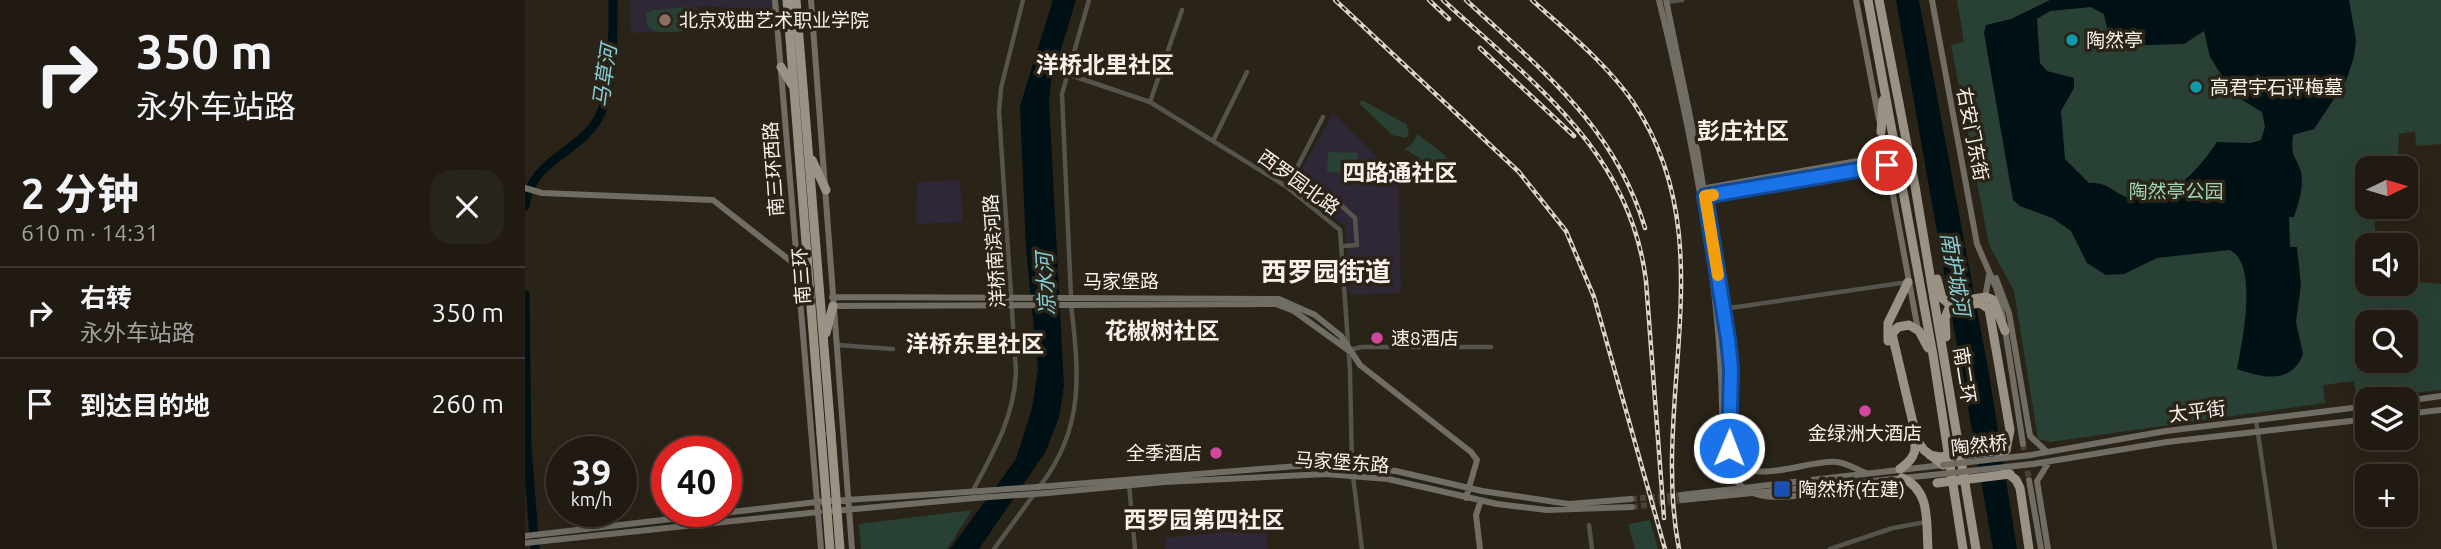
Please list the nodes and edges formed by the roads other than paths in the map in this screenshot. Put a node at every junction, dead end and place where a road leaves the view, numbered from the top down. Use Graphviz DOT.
graph roads {
  1 [pos="775,0"];
  2 [pos="787,0"];
  3 [pos="796,0"];
  4 [pos="811,0"];
  5 [pos="1023,0"];
  6 [pos="1089,0"];
  7 [pos="1659,0"];
  8 [pos="1682,0"];
  9 [pos="1857,0"];
  10 [pos="1868,0"];
  11 [pos="1879,0"];
  12 [pos="1932,0"];
  13 [pos="1667,1"];
  14 [pos="1182,10"];
  15 [pos="781,67"];
  16 [pos="1247,72"];
  17 [pos="1066,74"];
  18 [pos="1883,85"];
  19 [pos="795,89"];
  20 [pos="1150,102"];
  21 [pos="1322,117"];
  22 [pos="1881,132"];
  23 [pos="1214,139"];
  24 [pos="810,155"];
  25 [pos="1885,156"];
  26 [pos="1887,165"];
  27 [pos="1287,187"];
  28 [pos="525,188"];
  29 [pos="826,190"];
  30 [pos="1701,193"];
  31 [pos="1341,205"];
  32 [pos="1343,246"];
  33 [pos="1981,254"];
  34 [pos="1927,255"];
  35 [pos="797,266"];
  36 [pos="1989,273"];
  37 [pos="1908,282"];
  38 [pos="1982,299"];
  39 [pos="1012,300"];
  40 [pos="832,301"];
  41 [pos="1071,301"];
  42 [pos="1949,305"];
  43 [pos="1723,309"];
  44 [pos="1919,331"];
  45 [pos="2005,331"];
  46 [pos="824,342"];
  47 [pos="837,345"];
  48 [pos="1491,347"];
  49 [pos="893,349"];
  50 [pos="1349,350"];
  51 [pos="1943,352"];
  52 [pos="1933,355"];
  53 [pos="2441,396"];
  54 [pos="2418,399"];
  55 [pos="2355,408"];
  56 [pos="2441,410"];
  57 [pos="2418,413"];
  58 [pos="2256,420"];
  59 [pos="2355,420"];
  60 [pos="2258,431"];
  61 [pos="826,434"];
  62 [pos="2023,444"];
  63 [pos="2006,450"];
  64 [pos="2047,452"];
  65 [pos="1930,455"];
  66 [pos="2031,455"];
  67 [pos="1992,459"];
  68 [pos="2049,462"];
  69 [pos="2033,464"];
  70 [pos="1352,467"];
  71 [pos="2000,468"];
  72 [pos="1944,469"];
  73 [pos="1868,474"];
  74 [pos="1901,474"];
  75 [pos="2010,474"];
  76 [pos="1353,476"];
  77 [pos="1934,479"];
  78 [pos="1884,480"];
  79 [pos="2029,480"];
  80 [pos="1128,483"];
  81 [pos="1469,488"];
  82 [pos="1049,489"];
  83 [pos="1482,491"];
  84 [pos="973,495"];
  85 [pos="1466,498"];
  86 [pos="849,501"];
  87 [pos="1481,501"];
  88 [pos="817,502"];
  89 [pos="1925,504"];
  90 [pos="849,510"];
  91 [pos="818,512"];
  92 [pos="1926,523"];
  93 [pos="1589,525"];
  94 [pos="556,536"];
  95 [pos="525,537"];
  96 [pos="525,543"];
  97 [pos="852,546"];
  98 [pos="824,548"];
  99 [pos="840,549"];
  100 [pos="994,549"];
  101 [pos="1135,549"];
  102 [pos="1362,549"];
  103 [pos="1480,549"];
  104 [pos="1592,549"];
  105 [pos="1830,549"];
  106 [pos="1928,549"];
  107 [pos="1963,549"];
  108 [pos="1976,549"];
  109 [pos="2029,549"];
  110 [pos="2041,549"];
  111 [pos="2048,549"];
  112 [pos="2275,549"];
  1 -- 15 [label="street, 南三环西路"];
  2 -- 19 [label="highway, 南三环"];
  3 -- 24 [label="highway, 南三环"];
  4 -- 29 [label="street"];
  5 -- 39 [label="street, 洋桥南滨河路"];
  6 -- 17 [label="street"];
  7 -- 30 [label="street"];
  8 -- 13 [label="street"];
  9 -- 22 [label="street"];
  10 -- 18 [label="highway, 南二环"];
  11 -- 34 [label="highway, 南二环"];
  12 -- 33 [label="street, 右安门东街"];
  13 -- 30 [label="street"];
  14 -- 20 [label="street"];
  15 -- 19 [label="highway"];
  15 -- 35 [label="street, 南三环西路"];
  16 -- 23 [label="street"];
  17 -- 20 [label="street, 西罗园北路"];
  17 -- 41 [label="street"];
  18 -- 22 [label="highway"];
  18 -- 52 [label="highway, 南二环"];
  19 -- 61 [label="highway, 南三环"];
  20 -- 23 [label="street, 西罗园北路"];
  21 -- 27 [label="street"];
  22 -- 25 [label="street"];
  23 -- 27 [label="street, 西罗园北路"];
  24 -- 29 [label="highway"];
  24 -- 46 [label="highway, 南三环"];
  25 -- 26 [label="street"];
  25 -- 30 [label="street"];
  26 -- 30 [label="street"];
  26 -- 37 [label="street"];
  27 -- 32 [label="street, 西罗园北路"];
  28 -- 35 [label="street"];
  29 -- 40 [label="street"];
  30 -- 43 [label="street"];
  30 -- 78 [label="street, bridge"];
  31 -- 32 [label="street"];
  32 -- 50 [label="street, 西罗园北路"];
  33 -- 36 [label="street, 右安门东街"];
  33 -- 64 [label="street"];
  34 -- 42 [label="highway"];
  34 -- 51 [label="highway, 南二环"];
  35 -- 88 [label="street, 南三环西路"];
  36 -- 38 [label="street"];
  36 -- 45 [label="street, 右安门东街"];
  37 -- 43 [label="street"];
  37 -- 44 [label="street"];
  37 -- 74 [label="highway"];
  38 -- 42 [label="highway"];
  38 -- 45 [label="highway"];
  38 -- 63 [label="highway"];
  39 -- 40 [label="street, 马家堡路"];
  39 -- 41 [label="street, 马家堡路"];
  39 -- 84 [label="street, 洋桥南滨河路"];
  40 -- 46 [label="highway"];
  40 -- 47 [label="street"];
  41 -- 50 [label="street, 马家堡路"];
  41 -- 100 [label="street"];
  42 -- 51 [label="highway"];
  43 -- 73 [label="street"];
  44 -- 52 [label="highway"];
  44 -- 65 [label="highway"];
  45 -- 62 [label="street, 右安门东街"];
  46 -- 61 [label="highway, 南三环"];
  47 -- 49 [label="street"];
  47 -- 86 [label="street"];
  48 -- 50 [label="street"];
  50 -- 70 [label="street, 西罗园北路"];
  50 -- 81 [label="street, 马家堡路"];
  51 -- 108 [label="highway, 南二环"];
  52 -- 107 [label="highway, 南二环"];
  53 -- 54 [label="street"];
  55 -- 58 [label="street, 太平街"];
  56 -- 57 [label="street"];
  58 -- 60 [label="street"];
  58 -- 64 [label="street, 太平街"];
  59 -- 60 [label="street, 太平街"];
  60 -- 68 [label="street, 太平街"];
  60 -- 112 [label="street"];
  61 -- 98 [label="highway, 南三环, bridge"];
  61 -- 99 [label="highway, 南三环, bridge"];
  63 -- 65 [label="highway, bridge"];
  63 -- 67 [label="highway, bridge"];
  64 -- 66 [label="street, 太平街"];
  65 -- 72 [label="highway, bridge"];
  66 -- 67 [label="street, 陶然桥, bridge"];
  67 -- 72 [label="street, 陶然桥, bridge"];
  68 -- 69 [label="street, 太平街"];
  68 -- 111 [label="street"];
  69 -- 71 [label="street, 陶然桥, bridge"];
  70 -- 80 [label="street, 马家堡东路"];
  70 -- 81 [label="street, 马家堡东路"];
  71 -- 72 [label="street, 陶然桥, bridge"];
  71 -- 75 [label="highway, bridge"];
  72 -- 74 [label="street, 陶然桥"];
  72 -- 77 [label="highway, bridge"];
  73 -- 74 [label="street"];
  73 -- 78 [label="street"];
  74 -- 77 [label="street"];
  74 -- 78 [label="street"];
  74 -- 89 [label="highway"];
  75 -- 77 [label="highway, bridge"];
  75 -- 109 [label="highway"];
  76 -- 80 [label="street, 马家堡东路"];
  76 -- 85 [label="street, 马家堡东路"];
  76 -- 102 [label="street"];
  77 -- 89 [label="highway"];
  79 -- 110 [label="street"];
  80 -- 82 [label="street, 马家堡东路"];
  80 -- 101 [label="street"];
  81 -- 83 [label="street, 马家堡东路"];
  81 -- 85 [label="street"];
  82 -- 84 [label="street, bridge"];
  82 -- 84 [label="street, bridge"];
  83 -- 87 [label="street"];
  83 -- 87 [label="street, 马家堡东路"];
  84 -- 86 [label="street"];
  84 -- 90 [label="street"];
  85 -- 87 [label="street, 马家堡东路"];
  86 -- 88 [label="street"];
  86 -- 90 [label="street"];
  87 -- 103 [label="street"];
  88 -- 91 [label="street, 南三环西路"];
  88 -- 94 [label="street"];
  89 -- 92 [label="highway"];
  90 -- 91 [label="street"];
  90 -- 97 [label="street"];
  91 -- 94 [label="street"];
  91 -- 98 [label="street, 南三环西路"];
  92 -- 105 [label="street"];
  92 -- 106 [label="highway"];
  93 -- 104 [label="street"];
  94 -- 95 [label="street"];
  94 -- 96 [label="street"];
  97 -- 98 [label="street"];
}
